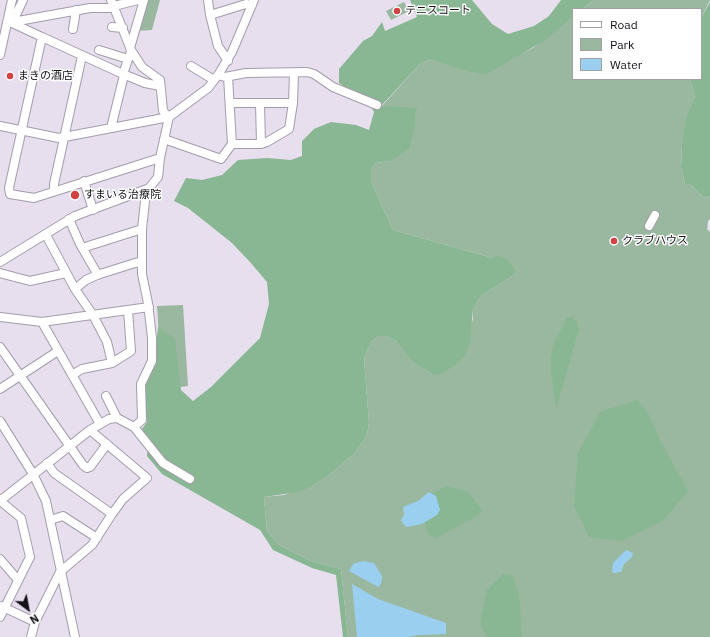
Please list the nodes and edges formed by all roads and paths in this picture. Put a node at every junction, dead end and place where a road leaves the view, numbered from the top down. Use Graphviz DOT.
graph roads {
  1 [pos="10,0"];
  2 [pos="23,0"];
  3 [pos="138,0"];
  4 [pos="144,0"];
  5 [pos="208,0"];
  6 [pos="253,2"];
  7 [pos="113,5"];
  8 [pos="76,10"];
  9 [pos="210,15"];
  10 [pos="9,23"];
  11 [pos="112,27"];
  12 [pos="123,28"];
  13 [pos="73,29"];
  14 [pos="42,37"];
  15 [pos="131,49"];
  16 [pos="98,50"];
  17 [pos="0,55"];
  18 [pos="82,56"];
  19 [pos="128,59"];
  20 [pos="228,60"];
  21 [pos="191,66"];
  22 [pos="294,73"];
  23 [pos="124,74"];
  24 [pos="228,77"];
  25 [pos="216,78"];
  26 [pos="160,86"];
  27 [pos="230,103"];
  28 [pos="260,104"];
  29 [pos="293,104"];
  30 [pos="377,105"];
  31 [pos="169,117"];
  32 [pos="0,126"];
  33 [pos="111,128"];
  34 [pos="22,130"];
  35 [pos="64,138"];
  36 [pos="164,139"];
  37 [pos="232,144"];
  38 [pos="261,144"];
  39 [pos="160,158"];
  40 [pos="84,181"];
  41 [pos="147,189"];
  42 [pos="54,191"];
  43 [pos="93,210"];
  44 [pos="655,215"];
  45 [pos="69,219"];
  46 [pos="649,226"];
  47 [pos="142,229"];
  48 [pos="46,235"];
  49 [pos="82,248"];
  50 [pos="0,262"];
  51 [pos="142,262"];
  52 [pos="0,273"];
  53 [pos="66,273"];
  54 [pos="98,275"];
  55 [pos="75,289"];
  56 [pos="149,307"];
  57 [pos="128,310"];
  58 [pos="93,316"];
  59 [pos="0,317"];
  60 [pos="42,322"];
  61 [pos="0,347"];
  62 [pos="58,351"];
  63 [pos="112,363"];
  64 [pos="72,375"];
  65 [pos="20,376"];
  66 [pos="0,389"];
  67 [pos="106,396"];
  68 [pos="117,418"];
  69 [pos="0,421"];
  70 [pos="100,424"];
  71 [pos="134,427"];
  72 [pos="90,430"];
  73 [pos="107,444"];
  74 [pos="69,447"];
  75 [pos="47,463"];
  76 [pos="33,474"];
  77 [pos="190,479"];
  78 [pos="1,499"];
  79 [pos="112,514"];
  80 [pos="50,520"];
  81 [pos="97,538"];
  82 [pos="0,559"];
  83 [pos="60,572"];
  84 [pos="18,580"];
  85 [pos="2,607"];
  86 [pos="0,617"];
  87 [pos="35,622"];
  88 [pos="31,637"];
  89 [pos="75,637"];
  1 -- 10 [label="street"];
  2 -- 10 [label="street"];
  3 -- 7 [label="street"];
  4 -- 15 [label="street"];
  5 -- 9 [label="street"];
  6 -- 9 [label="street"];
  6 -- 20 [label="street"];
  7 -- 8 [label="street"];
  7 -- 12 [label="street"];
  8 -- 10 [label="street"];
  8 -- 13 [label="street"];
  9 -- 20 [label="street"];
  10 -- 14 [label="street"];
  10 -- 17 [label="street"];
  11 -- 12 [label="street"];
  12 -- 15 [label="street"];
  14 -- 18 [label="street"];
  14 -- 34 [label="street"];
  15 -- 19 [label="street"];
  15 -- 26 [label="street"];
  16 -- 19 [label="street"];
  18 -- 23 [label="street"];
  18 -- 35 [label="street"];
  19 -- 23 [label="street"];
  20 -- 25 [label="street"];
  21 -- 25 [label="street"];
  22 -- 24 [label="street"];
  22 -- 29 [label="street"];
  22 -- 30 [label="street"];
  23 -- 26 [label="street"];
  23 -- 33 [label="street"];
  24 -- 25 [label="street"];
  24 -- 27 [label="street"];
  25 -- 31 [label="street"];
  26 -- 31 [label="street"];
  27 -- 28 [label="street"];
  27 -- 37 [label="street"];
  28 -- 29 [label="street"];
  28 -- 38 [label="street"];
  29 -- 38 [label="street"];
  31 -- 33 [label="street"];
  31 -- 36 [label="street"];
  32 -- 34 [label="street"];
  33 -- 35 [label="street"];
  34 -- 35 [label="street"];
  34 -- 42 [label="street"];
  35 -- 42 [label="street"];
  36 -- 37 [label="street"];
  36 -- 39 [label="street"];
  37 -- 38 [label="street"];
  39 -- 40 [label="street"];
  39 -- 41 [label="street"];
  40 -- 42 [label="street"];
  40 -- 43 [label="street"];
  41 -- 43 [label="street"];
  41 -- 47 [label="street"];
  43 -- 45 [label="street"];
  44 -- 46 [label="street"];
  45 -- 48 [label="street"];
  45 -- 49 [label="street"];
  47 -- 49 [label="street"];
  47 -- 51 [label="street"];
  48 -- 50 [label="street"];
  48 -- 53 [label="street"];
  49 -- 54 [label="street"];
  51 -- 54 [label="street"];
  51 -- 56 [label="street"];
  52 -- 53 [label="street"];
  53 -- 55 [label="street"];
  54 -- 55 [label="street"];
  55 -- 58 [label="street"];
  56 -- 57 [label="street"];
  56 -- 71 [label="street"];
  57 -- 58 [label="street"];
  57 -- 63 [label="street"];
  58 -- 60 [label="street"];
  58 -- 63 [label="street"];
  59 -- 60 [label="street"];
  60 -- 62 [label="street"];
  61 -- 65 [label="street"];
  62 -- 64 [label="street"];
  62 -- 65 [label="street"];
  63 -- 64 [label="street"];
  64 -- 70 [label="street"];
  65 -- 66 [label="street"];
  65 -- 74 [label="street"];
  67 -- 68 [label="street"];
  68 -- 70 [label="street"];
  68 -- 71 [label="street"];
  69 -- 76 [label="street"];
  70 -- 72 [label="street"];
  71 -- 77 [label="street"];
  72 -- 73 [label="street"];
  72 -- 74 [label="street"];
  73 -- 74 [label="street"];
  73 -- 79 [label="street"];
  74 -- 75 [label="street"];
  75 -- 76 [label="street"];
  75 -- 79 [label="street"];
  76 -- 78 [label="street"];
  76 -- 80 [label="street"];
  78 -- 84 [label="street"];
  79 -- 81 [label="street"];
  80 -- 81 [label="street"];
  80 -- 83 [label="street"];
  81 -- 83 [label="street"];
  82 -- 84 [label="street"];
  83 -- 87 [label="street"];
  83 -- 89 [label="street"];
  84 -- 85 [label="street"];
  85 -- 86 [label="street"];
  85 -- 87 [label="street"];
  87 -- 88 [label="street"];
}
